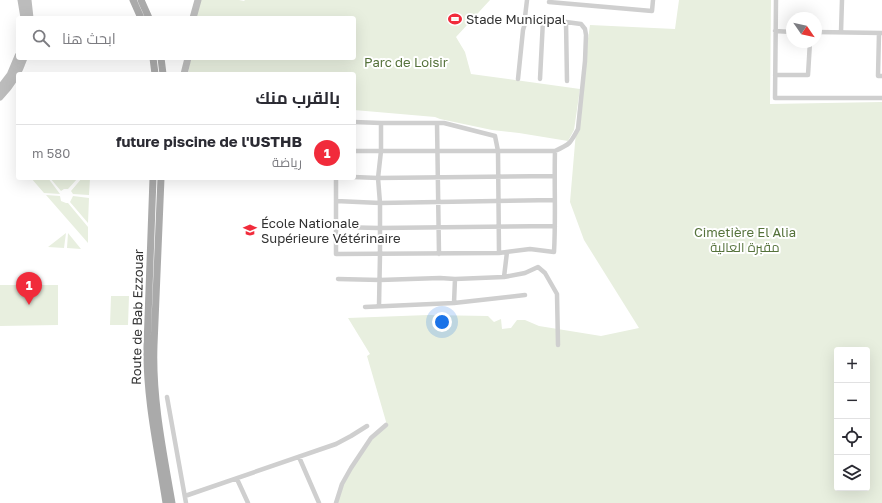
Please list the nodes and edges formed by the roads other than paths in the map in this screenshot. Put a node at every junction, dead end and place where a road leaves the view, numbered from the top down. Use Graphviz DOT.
graph roads {
  1 [pos="22,0"];
  2 [pos="28,0"];
  3 [pos="133,0"];
  4 [pos="141,0"];
  5 [pos="198,0"];
  6 [pos="527,0"];
  7 [pos="653,0"];
  8 [pos="776,0"];
  9 [pos="842,0"];
  10 [pos="549,2"];
  11 [pos="24,16"];
  12 [pos="30,16"];
  13 [pos="140,16"];
  14 [pos="148,16"];
  15 [pos="194,16"];
  16 [pos="526,20"];
  17 [pos="543,20"];
  18 [pos="566,22"];
  19 [pos="775,31"];
  20 [pos="786,32"];
  21 [pos="822,32"];
  22 [pos="841,32"];
  23 [pos="880,33"];
  24 [pos="810,48"];
  25 [pos="16,60"];
  26 [pos="23,60"];
  27 [pos="153,60"];
  28 [pos="161,60"];
  29 [pos="188,60"];
  30 [pos="18,72"];
  31 [pos="155,72"];
  32 [pos="163,72"];
  33 [pos="184,72"];
  34 [pos="775,75"];
  35 [pos="16,76"];
  36 [pos="882,76"];
  37 [pos="518,79"];
  38 [pos="540,80"];
  39 [pos="567,81"];
  40 [pos="0,88"];
  41 [pos="0,97"];
  42 [pos="882,98"];
  43 [pos="356,122"];
  44 [pos="381,123"];
  45 [pos="437,123"];
  46 [pos="356,151"];
  47 [pos="381,151"];
  48 [pos="437,151"];
  49 [pos="498,151"];
  50 [pos="555,152"];
  51 [pos="498,176"];
  52 [pos="554,176"];
  53 [pos="356,177"];
  54 [pos="438,177"];
  55 [pos="378,178"];
  56 [pos="153,180"];
  57 [pos="161,180"];
  58 [pos="336,180"];
  59 [pos="554,200"];
  60 [pos="336,201"];
  61 [pos="499,201"];
  62 [pos="438,202"];
  63 [pos="380,203"];
  64 [pos="555,226"];
  65 [pos="336,227"];
  66 [pos="499,227"];
  67 [pos="379,228"];
  68 [pos="439,228"];
  69 [pos="506,252"];
  70 [pos="499,253"];
  71 [pos="380,254"];
  72 [pos="439,254"];
  73 [pos="504,277"];
  74 [pos="338,279"];
  75 [pos="455,279"];
  76 [pos="380,280"];
  77 [pos="525,295"];
  78 [pos="454,303"];
  79 [pos="379,306"];
  80 [pos="365,307"];
  81 [pos="558,345"];
  82 [pos="167,397"];
  83 [pos="386,425"];
  84 [pos="367,426"];
  85 [pos="299,457"];
  86 [pos="237,479"];
  87 [pos="185,496"];
  88 [pos="166,503"];
  89 [pos="172,503"];
  90 [pos="186,503"];
  91 [pos="248,503"];
  92 [pos="320,503"];
  93 [pos="336,503"];
  1 -- 11 [label="main road"];
  2 -- 12 [label="main road"];
  3 -- 13 [label="main road"];
  4 -- 14 [label="main road"];
  5 -- 15 [label="main road"];
  6 -- 16 [label="street"];
  7 -- 10 [label="street"];
  8 -- 19 [label="street"];
  9 -- 22 [label="street"];
  16 -- 17 [label="street"];
  16 -- 37 [label="street"];
  17 -- 18 [label="street"];
  17 -- 38 [label="street"];
  18 -- 39 [label="street"];
  18 -- 50 [label="street"];
  19 -- 20 [label="street"];
  19 -- 34 [label="street"];
  21 -- 22 [label="street"];
  22 -- 23 [label="street"];
  23 -- 36 [label="street"];
  24 -- 34 [label="street"];
  25 -- 40 [label="main road"];
  26 -- 30 [label="main road"];
  27 -- 31 [label="main road"];
  28 -- 32 [label="main road"];
  29 -- 33 [label="main road"];
  34 -- 42 [label="street"];
  35 -- 41 [label="main road"];
  43 -- 44 [label="street"];
  44 -- 45 [label="street"];
  44 -- 47 [label="street"];
  45 -- 48 [label="street"];
  45 -- 49 [label="street"];
  46 -- 47 [label="street"];
  47 -- 48 [label="street"];
  47 -- 55 [label="street"];
  48 -- 49 [label="street"];
  48 -- 54 [label="street"];
  49 -- 50 [label="street"];
  49 -- 51 [label="street"];
  50 -- 52 [label="street"];
  51 -- 52 [label="street"];
  51 -- 54 [label="street"];
  51 -- 61 [label="street"];
  52 -- 59 [label="street"];
  53 -- 55 [label="street"];
  54 -- 55 [label="street"];
  54 -- 62 [label="street"];
  55 -- 63 [label="street"];
  56 -- 88 [label="main road, Route de Bab Ezzouar"];
  57 -- 89 [label="main road, Route de Bab Ezzouar"];
  58 -- 60 [label="street"];
  59 -- 61 [label="street"];
  59 -- 64 [label="street"];
  60 -- 63 [label="street"];
  60 -- 65 [label="street"];
  61 -- 62 [label="street"];
  61 -- 66 [label="street"];
  62 -- 63 [label="street"];
  62 -- 68 [label="street"];
  63 -- 67 [label="street"];
  64 -- 66 [label="street"];
  64 -- 69 [label="street"];
  65 -- 67 [label="street"];
  65 -- 71 [label="street"];
  66 -- 68 [label="street"];
  66 -- 70 [label="street"];
  67 -- 68 [label="street"];
  67 -- 71 [label="street"];
  68 -- 72 [label="street"];
  69 -- 70 [label="street"];
  69 -- 73 [label="street"];
  70 -- 72 [label="street"];
  71 -- 72 [label="street"];
  71 -- 76 [label="street"];
  73 -- 75 [label="street"];
  73 -- 81 [label="street"];
  74 -- 76 [label="street"];
  75 -- 76 [label="street"];
  75 -- 78 [label="street"];
  76 -- 79 [label="street"];
  77 -- 78 [label="street"];
  78 -- 79 [label="street"];
  79 -- 80 [label="street"];
  82 -- 87 [label="street"];
  83 -- 93 [label="street"];
  84 -- 85 [label="street"];
  85 -- 86 [label="street"];
  85 -- 92 [label="street"];
  86 -- 87 [label="street"];
  86 -- 91 [label="street"];
  87 -- 90 [label="street"];
}
